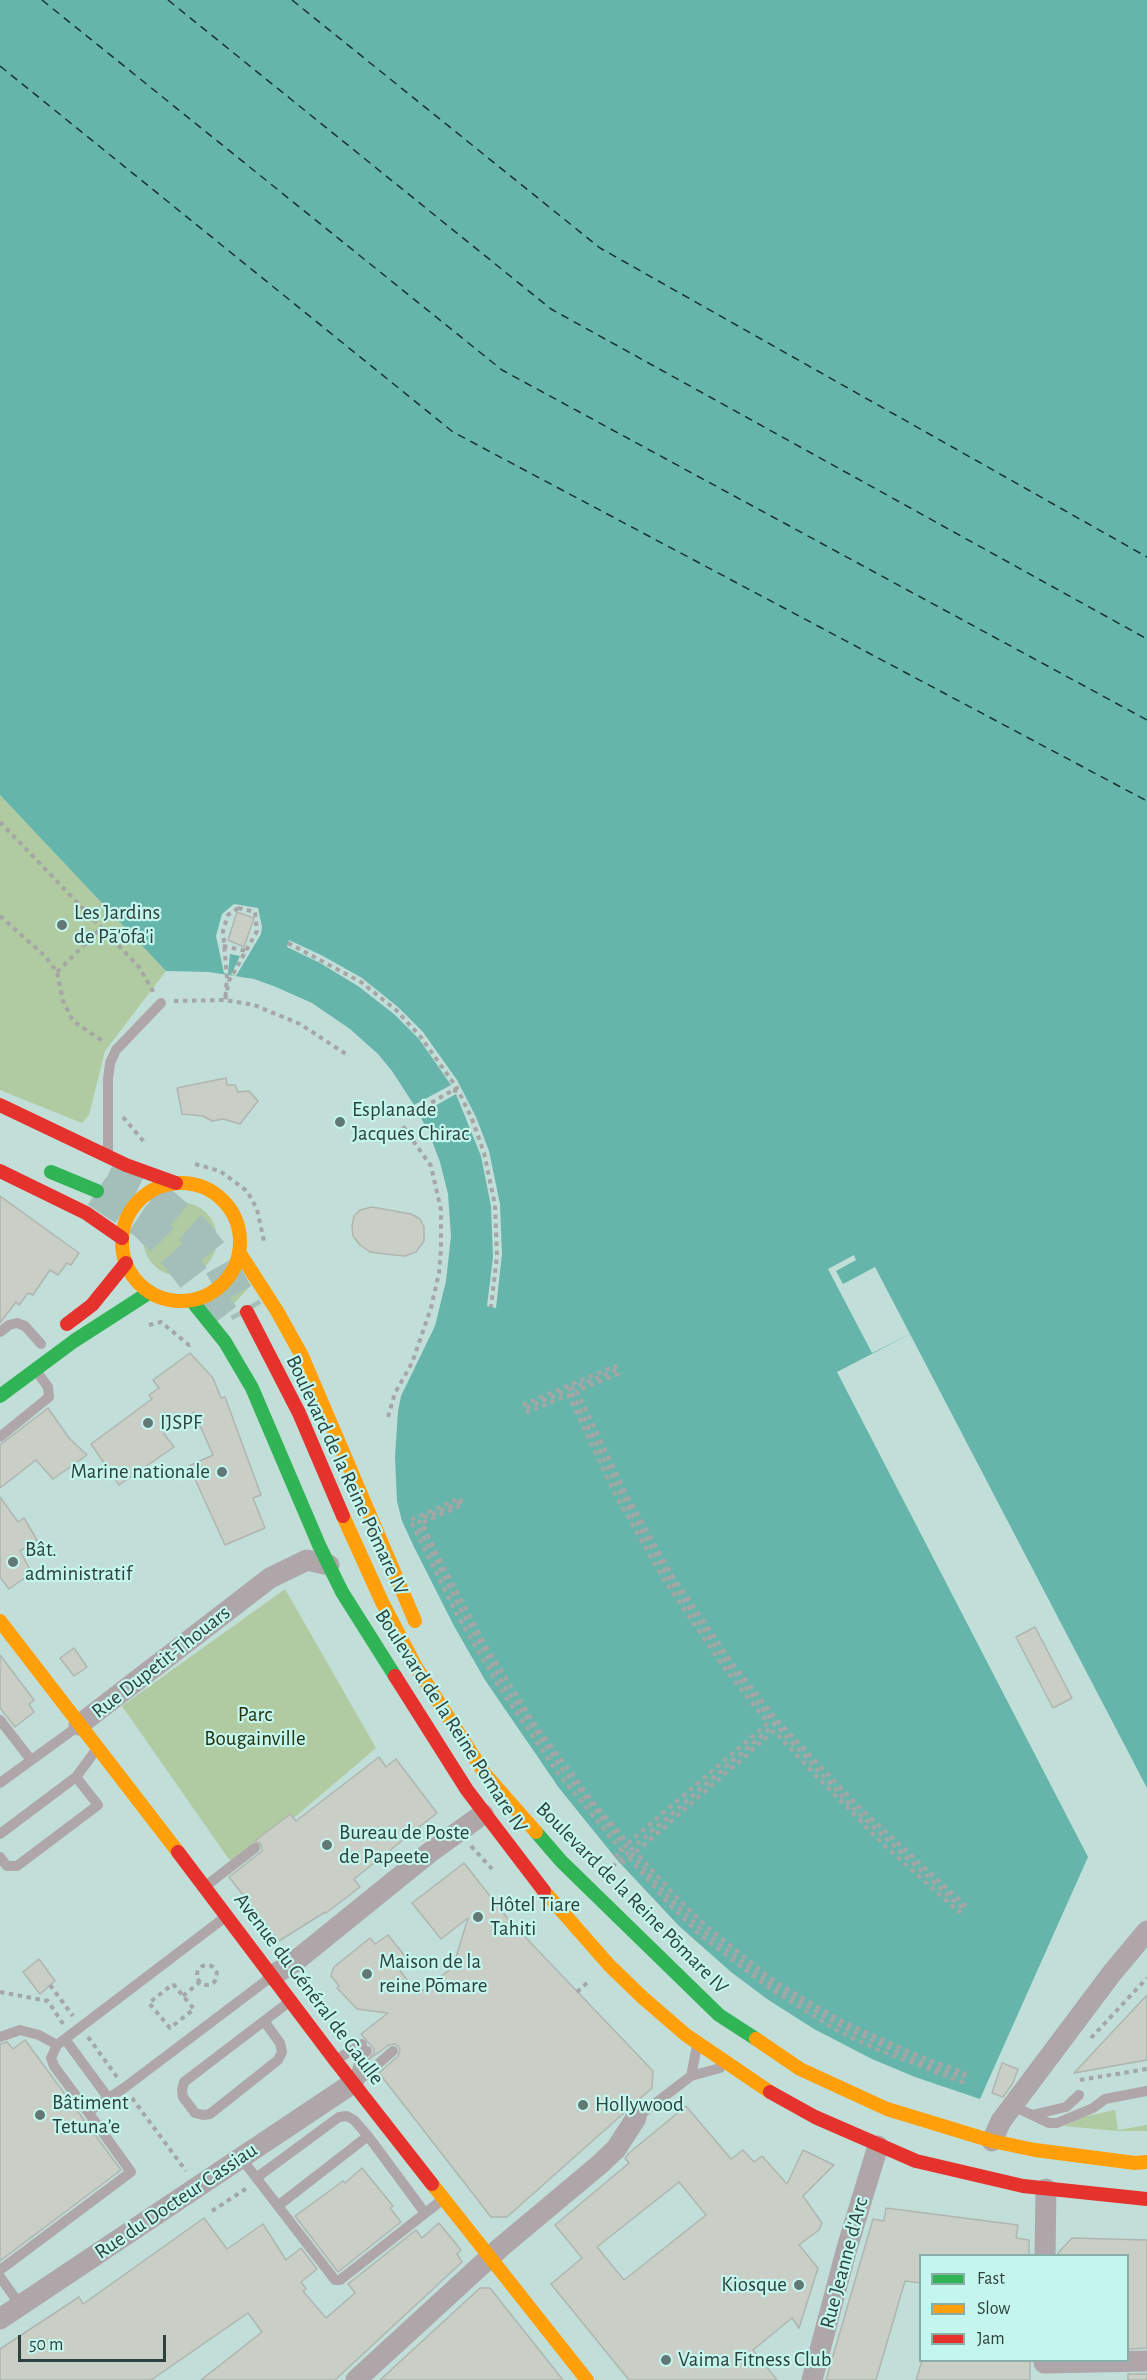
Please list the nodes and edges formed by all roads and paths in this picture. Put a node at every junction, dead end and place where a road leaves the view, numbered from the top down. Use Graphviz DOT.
graph roads {
  1 [pos="0,822"];
  2 [pos="102,927"];
  3 [pos="288,943"];
  4 [pos="223,946"];
  5 [pos="247,951"];
  6 [pos="57,972"];
  7 [pos="225,1000"];
  8 [pos="161,1003"];
  9 [pos="349,1056"];
  10 [pos="452,1090"];
  11 [pos="0,1105"];
  12 [pos="416,1112"];
  13 [pos="402,1125"];
  14 [pos="108,1156"];
  15 [pos="34,1165"];
  16 [pos="0,1171"];
  17 [pos="176,1183"];
  18 [pos="97,1191"];
  19 [pos="122,1238"];
  20 [pos="239,1252"];
  21 [pos="126,1263"];
  22 [pos="150,1292"];
  23 [pos="192,1301"];
  24 [pos="491,1307"];
  25 [pos="247,1312"];
  26 [pos="0,1332"];
  27 [pos="235,1333"];
  28 [pos="49,1338"];
  29 [pos="246,1350"];
  30 [pos="27,1354"];
  31 [pos="35,1369"];
  32 [pos="617,1370"];
  33 [pos="570,1389"];
  34 [pos="0,1395"];
  35 [pos="526,1408"];
  36 [pos="388,1417"];
  37 [pos="0,1437"];
  38 [pos="461,1502"];
  39 [pos="328,1565"];
  40 [pos="364,1601"];
  41 [pos="0,1621"];
  42 [pos="421,1633"];
  43 [pos="421,1718"];
  44 [pos="0,1720"];
  45 [pos="775,1724"];
  46 [pos="79,1725"];
  47 [pos="97,1749"];
  48 [pos="31,1760"];
  49 [pos="76,1777"];
  50 [pos="509,1780"];
  51 [pos="0,1784"];
  52 [pos="483,1814"];
  53 [pos="0,1834"];
  54 [pos="255,1848"];
  55 [pos="630,1851"];
  56 [pos="0,1857"];
  57 [pos="615,1857"];
  58 [pos="561,1861"];
  59 [pos="621,1864"];
  60 [pos="610,1869"];
  61 [pos="205,1887"];
  62 [pos="962,1909"];
  63 [pos="226,1916"];
  64 [pos="1147,1931"];
  65 [pos="273,1975"];
  66 [pos="589,1981"];
  67 [pos="200,1982"];
  68 [pos="0,1992"];
  69 [pos="577,1992"];
  70 [pos="183,1996"];
  71 [pos="291,2000"];
  72 [pos="264,2021"];
  73 [pos="0,2037"];
  74 [pos="64,2039"];
  75 [pos="698,2043"];
  76 [pos="393,2051"];
  77 [pos="335,2060"];
  78 [pos="729,2065"];
  79 [pos="691,2076"];
  80 [pos="964,2077"];
  81 [pos="354,2084"];
  82 [pos="1147,2091"];
  83 [pos="1079,2095"];
  84 [pos="109,2099"];
  85 [pos="1022,2110"];
  86 [pos="88,2112"];
  87 [pos="636,2118"];
  88 [pos="368,2136"];
  89 [pos="992,2141"];
  90 [pos="878,2146"];
  91 [pos="241,2158"];
  92 [pos="1147,2162"];
  93 [pos="256,2178"];
  94 [pos="1046,2189"];
  95 [pos="441,2193"];
  96 [pos="1147,2199"];
  97 [pos="279,2205"];
  98 [pos="421,2208"];
  99 [pos="1045,2254"];
  100 [pos="490,2257"];
  101 [pos="0,2270"];
  102 [pos="0,2277"];
  103 [pos="20,2305"];
  104 [pos="0,2319"];
  105 [pos="1147,2361"];
  106 [pos="1043,2368"];
  107 [pos="356,2380"];
  108 [pos="587,2380"];
  109 [pos="812,2380"];
  1 -- 2 [label="path"];
  2 -- 6 [label="path"];
  2 -- 8 [label="path"];
  3 -- 10 [label="path"];
  4 -- 5 [label="path"];
  4 -- 5 [label="path"];
  4 -- 7 [label="path"];
  5 -- 7 [label="path"];
  7 -- 8 [label="path"];
  7 -- 9 [label="path"];
  8 -- 14 [label="lane"];
  10 -- 12 [label="path"];
  10 -- 24 [label="path"];
  11 -- 14 [label="main road"];
  13 -- 36 [label="path"];
  14 -- 17 [label="main road"];
  15 -- 18 [label="main road"];
  16 -- 19 [label="main road"];
  17 -- 19 [label="main road"];
  17 -- 20 [label="main road"];
  19 -- 21 [label="main road"];
  20 -- 23 [label="main road"];
  20 -- 42 [label="main road, Boulevard de la Reine Pomare IV"];
  21 -- 22 [label="main road"];
  21 -- 28 [label="main road"];
  22 -- 23 [label="main road"];
  22 -- 31 [label="main road"];
  23 -- 39 [label="main road, Boulevard de la Reine Pomare IV"];
  25 -- 58 [label="main road, Boulevard de la Reine Pōmare IV"];
  26 -- 28 [label="lane"];
  27 -- 29 [label="main road"];
  28 -- 30 [label="main road"];
  31 -- 34 [label="main road"];
  31 -- 37 [label="lane"];
  32 -- 33 [label="path"];
  32 -- 35 [label="path"];
  32 -- 62 [label="path"];
  33 -- 35 [label="path"];
  33 -- 45 [label="path"];
  35 -- 38 [label="path"];
  38 -- 55 [label="path"];
  38 -- 57 [label="path"];
  39 -- 43 [label="main road, Boulevard de la Reine Pomare IV"];
  39 -- 46 [label="street, Rue Dupetit-Thouars"];
  40 -- 43 [label="main road, Boulevard de la Reine Pōmare IV"];
  41 -- 46 [label="main road, Avenue du Général de Gaulle"];
  43 -- 52 [label="main road, Boulevard de la Reine Pomare IV"];
  44 -- 48 [label="lane"];
  45 -- 55 [label="path"];
  45 -- 62 [label="path"];
  46 -- 47 [label="main road, Avenue du Général de Gaulle"];
  46 -- 48 [label="lane, Rue Dupetit-Thouars"];
  47 -- 49 [label="lane"];
  47 -- 61 [label="main road, Avenue du Général de Gaulle"];
  48 -- 51 [label="lane, Rue Dupetit-Thouars"];
  49 -- 53 [label="lane"];
  49 -- 56 [label="lane"];
  50 -- 58 [label="main road, Boulevard de la Reine Pomare IV"];
  52 -- 65 [label="street"];
  52 -- 75 [label="main road, Boulevard de la Reine Pomare IV"];
  54 -- 61 [label="lane"];
  55 -- 60 [label="path"];
  55 -- 80 [label="path"];
  58 -- 89 [label="main road, Boulevard de la Reine Pōmare IV"];
  59 -- 80 [label="path"];
  61 -- 63 [label="main road, Avenue du Général de Gaulle"];
  62 -- 80 [label="path"];
  63 -- 65 [label="main road, Avenue du Général de Gaulle"];
  63 -- 74 [label="lane"];
  64 -- 85 [label="street"];
  65 -- 71 [label="main road, Avenue du Général de Gaulle"];
  65 -- 84 [label="lane"];
  66 -- 69 [label="path"];
  67 -- 67 [label="path"];
  67 -- 70 [label="path"];
  68 -- 74 [label="path"];
  70 -- 70 [label="path"];
  71 -- 72 [label="lane"];
  71 -- 77 [label="main road, Avenue du Général de Gaulle"];
  72 -- 72 [label="lane"];
  73 -- 74 [label="lane"];
  74 -- 84 [label="lane"];
  74 -- 86 [label="lane"];
  75 -- 78 [label="main road, Boulevard de la Reine Pomare IV"];
  75 -- 79 [label="lane"];
  76 -- 81 [label="lane"];
  77 -- 81 [label="main road, Avenue du Général de Gaulle"];
  77 -- 81 [label="lane"];
  78 -- 79 [label="lane"];
  78 -- 90 [label="main road, Boulevard de la Reine Pomare IV"];
  79 -- 87 [label="lane"];
  81 -- 91 [label="street, Rue du Docteur Cassiau"];
  81 -- 95 [label="main road, Avenue du Général de Gaulle"];
  82 -- 85 [label="lane"];
  83 -- 85 [label="lane"];
  84 -- 86 [label="lane"];
  85 -- 89 [label="street"];
  86 -- 101 [label="lane"];
  87 -- 100 [label="street"];
  88 -- 93 [label="lane"];
  88 -- 97 [label="lane"];
  88 -- 98 [label="lane"];
  89 -- 92 [label="main road, Boulevard de la Reine Pōmare IV"];
  90 -- 94 [label="main road, Boulevard de la Reine Pomare IV"];
  90 -- 109 [label="street, Rue Jeanne d'Arc"];
  91 -- 93 [label="lane"];
  91 -- 103 [label="street, Rue du Docteur Cassiau"];
  93 -- 97 [label="lane"];
  94 -- 96 [label="main road, Boulevard de la Reine Pomare IV"];
  94 -- 99 [label="street"];
  95 -- 98 [label="lane"];
  95 -- 100 [label="main road, Avenue du Général de Gaulle"];
  97 -- 98 [label="lane"];
  100 -- 107 [label="street"];
  100 -- 108 [label="main road, Avenue du Général de Gaulle"];
  102 -- 103 [label="lane"];
  103 -- 104 [label="street, Rue du Docteur Cassiau"];
  105 -- 106 [label="street"];
}
